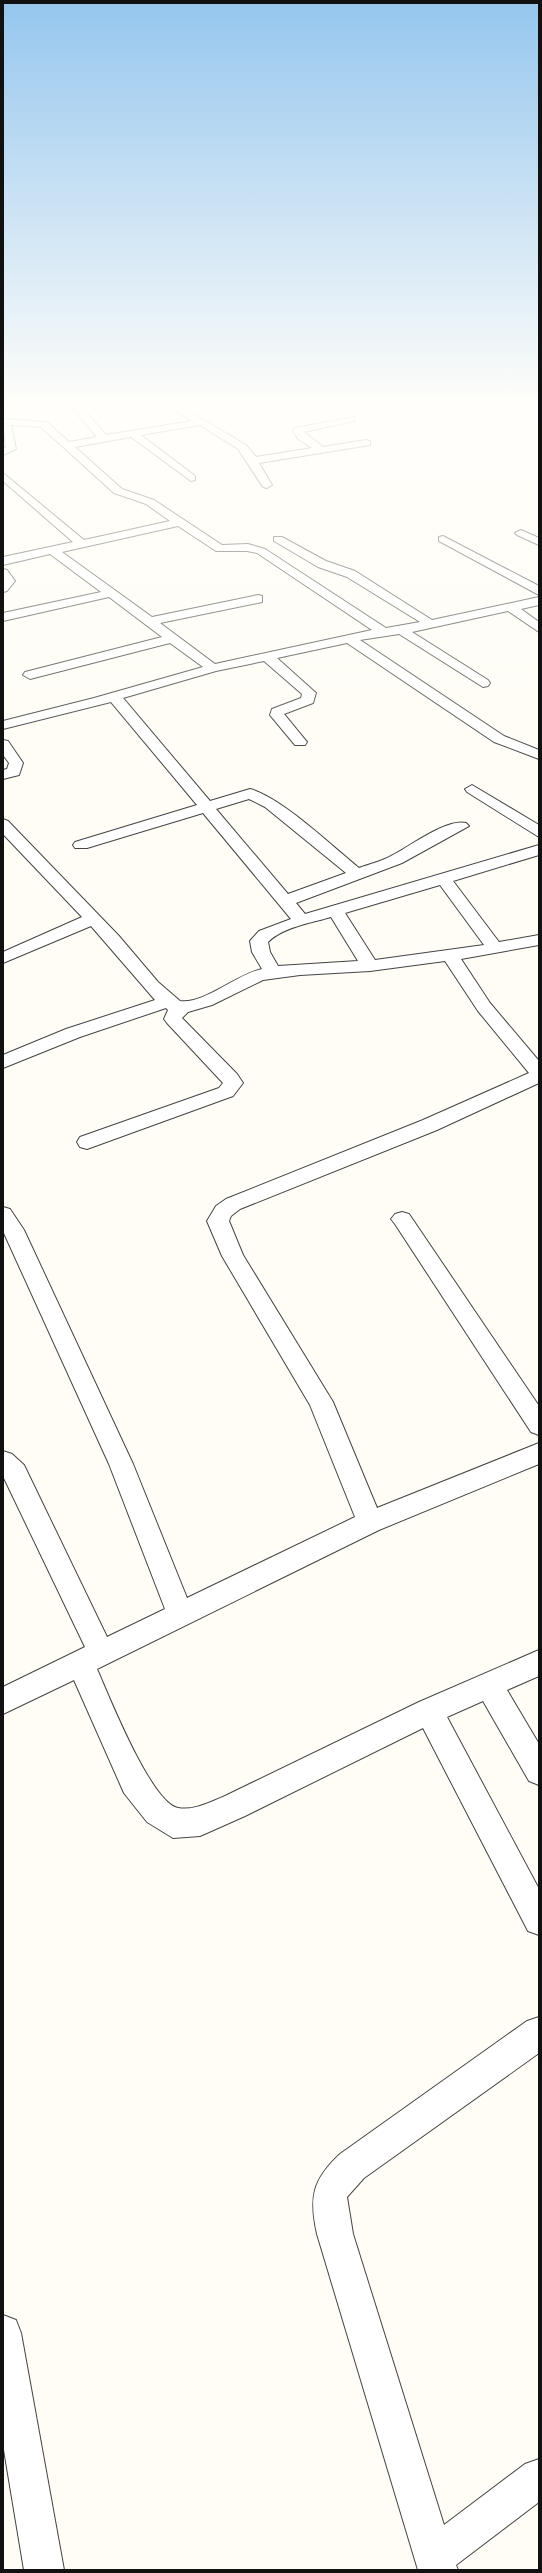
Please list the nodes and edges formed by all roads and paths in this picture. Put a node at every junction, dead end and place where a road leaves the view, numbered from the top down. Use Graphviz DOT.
graph roads {
  1 [pos="59,524"];
  2 [pos="171,524"];
  3 [pos="183,524"];
  4 [pos="521,533"];
  5 [pos="444,538"];
  6 [pos="278,539"];
  7 [pos="539,542"];
  8 [pos="82,544"];
  9 [pos="52,550"];
  10 [pos="3,561"];
  11 [pos="3,573"];
  12 [pos="3,588"];
  13 [pos="112,593"];
  14 [pos="258,599"];
  15 [pos="539,599"];
  16 [pos="509,606"];
  17 [pos="3,617"];
  18 [pos="152,621"];
  19 [pos="429,623"];
  20 [pos="539,628"];
  21 [pos="401,630"];
  22 [pos="383,631"];
  23 [pos="174,638"];
  24 [pos="350,639"];
  25 [pos="268,657"];
  26 [pos="213,668"];
  27 [pos="30,675"];
  28 [pos="483,683"];
  29 [pos="114,697"];
  30 [pos="3,725"];
  31 [pos="300,742"];
  32 [pos="3,744"];
  33 [pos="539,755"];
  34 [pos="3,775"];
  35 [pos="472,789"];
  36 [pos="206,806"];
  37 [pos="3,824"];
  38 [pos="462,826"];
  39 [pos="539,832"];
  40 [pos="81,845"];
  41 [pos="539,850"];
  42 [pos="358,874"];
  43 [pos="443,878"];
  44 [pos="285,901"];
  45 [pos="335,910"];
  46 [pos="92,919"];
  47 [pos="302,921"];
  48 [pos="539,940"];
  49 [pos="495,948"];
  50 [pos="450,956"];
  51 [pos="3,958"];
  52 [pos="370,966"];
  53 [pos="274,974"];
  54 [pos="176,1005"];
  55 [pos="3,1062"];
  56 [pos="539,1073"];
  57 [pos="539,1076"];
  58 [pos="87,1142"];
  59 [pos="3,1214"];
  60 [pos="402,1219"];
  61 [pos="539,1425"];
  62 [pos="539,1454"];
  63 [pos="3,1461"];
  64 [pos="370,1522"];
  65 [pos="180,1613"];
  66 [pos="91,1657"];
  67 [pos="539,1663"];
  68 [pos="488,1684"];
  69 [pos="3,1701"];
  70 [pos="429,1711"];
  71 [pos="539,1771"];
  72 [pos="539,1920"];
  73 [pos="537,2040"];
  74 [pos="3,2333"];
  75 [pos="539,2478"];
  76 [pos="436,2564"];
  77 [pos="44,2570"];
  1 -- 8 [label="street"];
  2 -- 8 [label="street"];
  3 -- 22 [label="street"];
  4 -- 7 [label="street"];
  5 -- 15 [label="street"];
  6 -- 19 [label="street"];
  8 -- 9 [label="street"];
  9 -- 10 [label="street"];
  9 -- 13 [label="street"];
  11 -- 12 [label="street"];
  13 -- 17 [label="street"];
  13 -- 18 [label="street"];
  14 -- 18 [label="street"];
  15 -- 16 [label="street"];
  16 -- 19 [label="street"];
  16 -- 20 [label="street"];
  18 -- 23 [label="street"];
  19 -- 21 [label="street"];
  21 -- 22 [label="street"];
  21 -- 28 [label="street"];
  22 -- 24 [label="street"];
  23 -- 26 [label="street"];
  23 -- 27 [label="street"];
  24 -- 25 [label="street"];
  24 -- 33 [label="street"];
  25 -- 26 [label="street"];
  25 -- 31 [label="street"];
  26 -- 29 [label="street"];
  29 -- 30 [label="street"];
  29 -- 36 [label="street"];
  32 -- 34 [label="street"];
  35 -- 39 [label="street"];
  36 -- 40 [label="street"];
  36 -- 42 [label="street"];
  36 -- 44 [label="street"];
  37 -- 46 [label="street"];
  38 -- 42 [label="street"];
  41 -- 43 [label="street"];
  42 -- 44 [label="street"];
  43 -- 45 [label="street"];
  43 -- 49 [label="street"];
  44 -- 47 [label="street"];
  45 -- 47 [label="street"];
  45 -- 52 [label="street"];
  46 -- 51 [label="street"];
  46 -- 54 [label="street"];
  47 -- 53 [label="street"];
  48 -- 49 [label="street"];
  49 -- 50 [label="street"];
  50 -- 52 [label="street"];
  50 -- 56 [label="street"];
  52 -- 53 [label="street"];
  53 -- 54 [label="street"];
  54 -- 55 [label="street"];
  54 -- 58 [label="street"];
  57 -- 64 [label="street"];
  59 -- 65 [label="street"];
  60 -- 61 [label="street"];
  62 -- 64 [label="street"];
  63 -- 66 [label="street"];
  64 -- 65 [label="street"];
  65 -- 66 [label="street"];
  66 -- 69 [label="street"];
  66 -- 70 [label="street"];
  67 -- 68 [label="street"];
  68 -- 70 [label="street"];
  68 -- 71 [label="street"];
  70 -- 72 [label="street"];
  73 -- 76 [label="street"];
  74 -- 77 [label="street"];
  75 -- 76 [label="street"];
}
